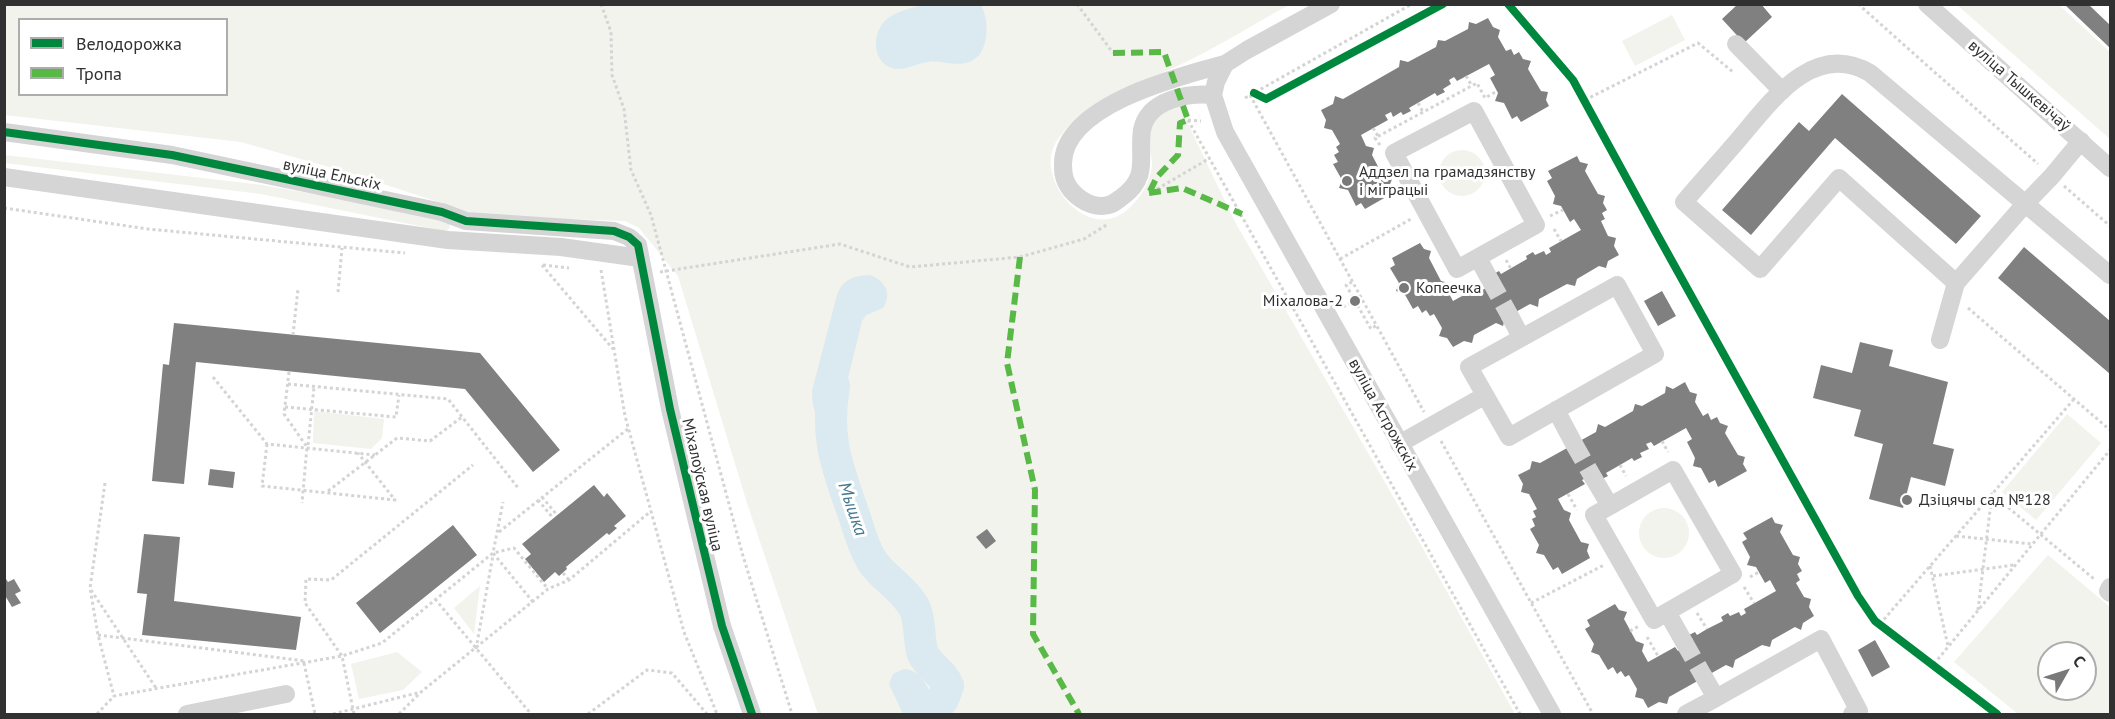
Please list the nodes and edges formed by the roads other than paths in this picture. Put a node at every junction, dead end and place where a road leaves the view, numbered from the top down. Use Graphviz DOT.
graph roads {
  1 [pos="1331,4"];
  2 [pos="1927,4"];
  3 [pos="1736,44"];
  4 [pos="1225,64"];
  5 [pos="1782,90"];
  6 [pos="1216,104"];
  7 [pos="4,132"];
  8 [pos="2081,141"];
  9 [pos="2110,168"];
  10 [pos="4,177"];
  11 [pos="2025,204"];
  12 [pos="640,258"];
  13 [pos="1478,258"];
  14 [pos="2110,275"];
  15 [pos="1490,280"];
  16 [pos="1954,289"];
  17 [pos="1510,316"];
  18 [pos="1521,337"];
  19 [pos="1940,339"];
  20 [pos="1484,396"];
  21 [pos="1556,410"];
  22 [pos="1399,444"];
  23 [pos="1574,444"];
  24 [pos="1594,479"];
  25 [pos="1610,506"];
  26 [pos="1667,612"];
  27 [pos="1684,642"];
  28 [pos="1704,677"];
  29 [pos="286,694"];
  30 [pos="1716,698"];
  31 [pos="187,714"];
  32 [pos="752,714"];
  33 [pos="1552,714"];
  34 [pos="1686,714"];
  35 [pos="1852,714"];
  1 -- 4 [label="street"];
  2 -- 8 [label="street, вуліца Тышкевічаў"];
  3 -- 5 [label="street"];
  4 -- 6 [label="street"];
  4 -- 6 [label="street"];
  5 -- 11 [label="street"];
  5 -- 16 [label="street"];
  6 -- 22 [label="street, вуліца Астрожскіх"];
  7 -- 12 [label="street, вуліца Ельскіх"];
  8 -- 9 [label="street, вуліца Тышкевічаў"];
  8 -- 11 [label="street"];
  10 -- 12 [label="street"];
  11 -- 14 [label="street"];
  11 -- 16 [label="street"];
  12 -- 32 [label="street, Міхалоўская вуліца"];
  13 -- 13 [label="street"];
  13 -- 15 [label="street"];
  16 -- 19 [label="street"];
  17 -- 18 [label="street"];
  18 -- 20 [label="street"];
  18 -- 21 [label="street"];
  20 -- 21 [label="street"];
  20 -- 22 [label="street"];
  21 -- 23 [label="street"];
  22 -- 33 [label="street, вуліца Астрожскіх"];
  24 -- 25 [label="street"];
  25 -- 26 [label="street"];
  25 -- 26 [label="street"];
  26 -- 27 [label="street"];
  28 -- 30 [label="street"];
  29 -- 31 [label="street"];
  30 -- 34 [label="street"];
  30 -- 35 [label="street"];
}
